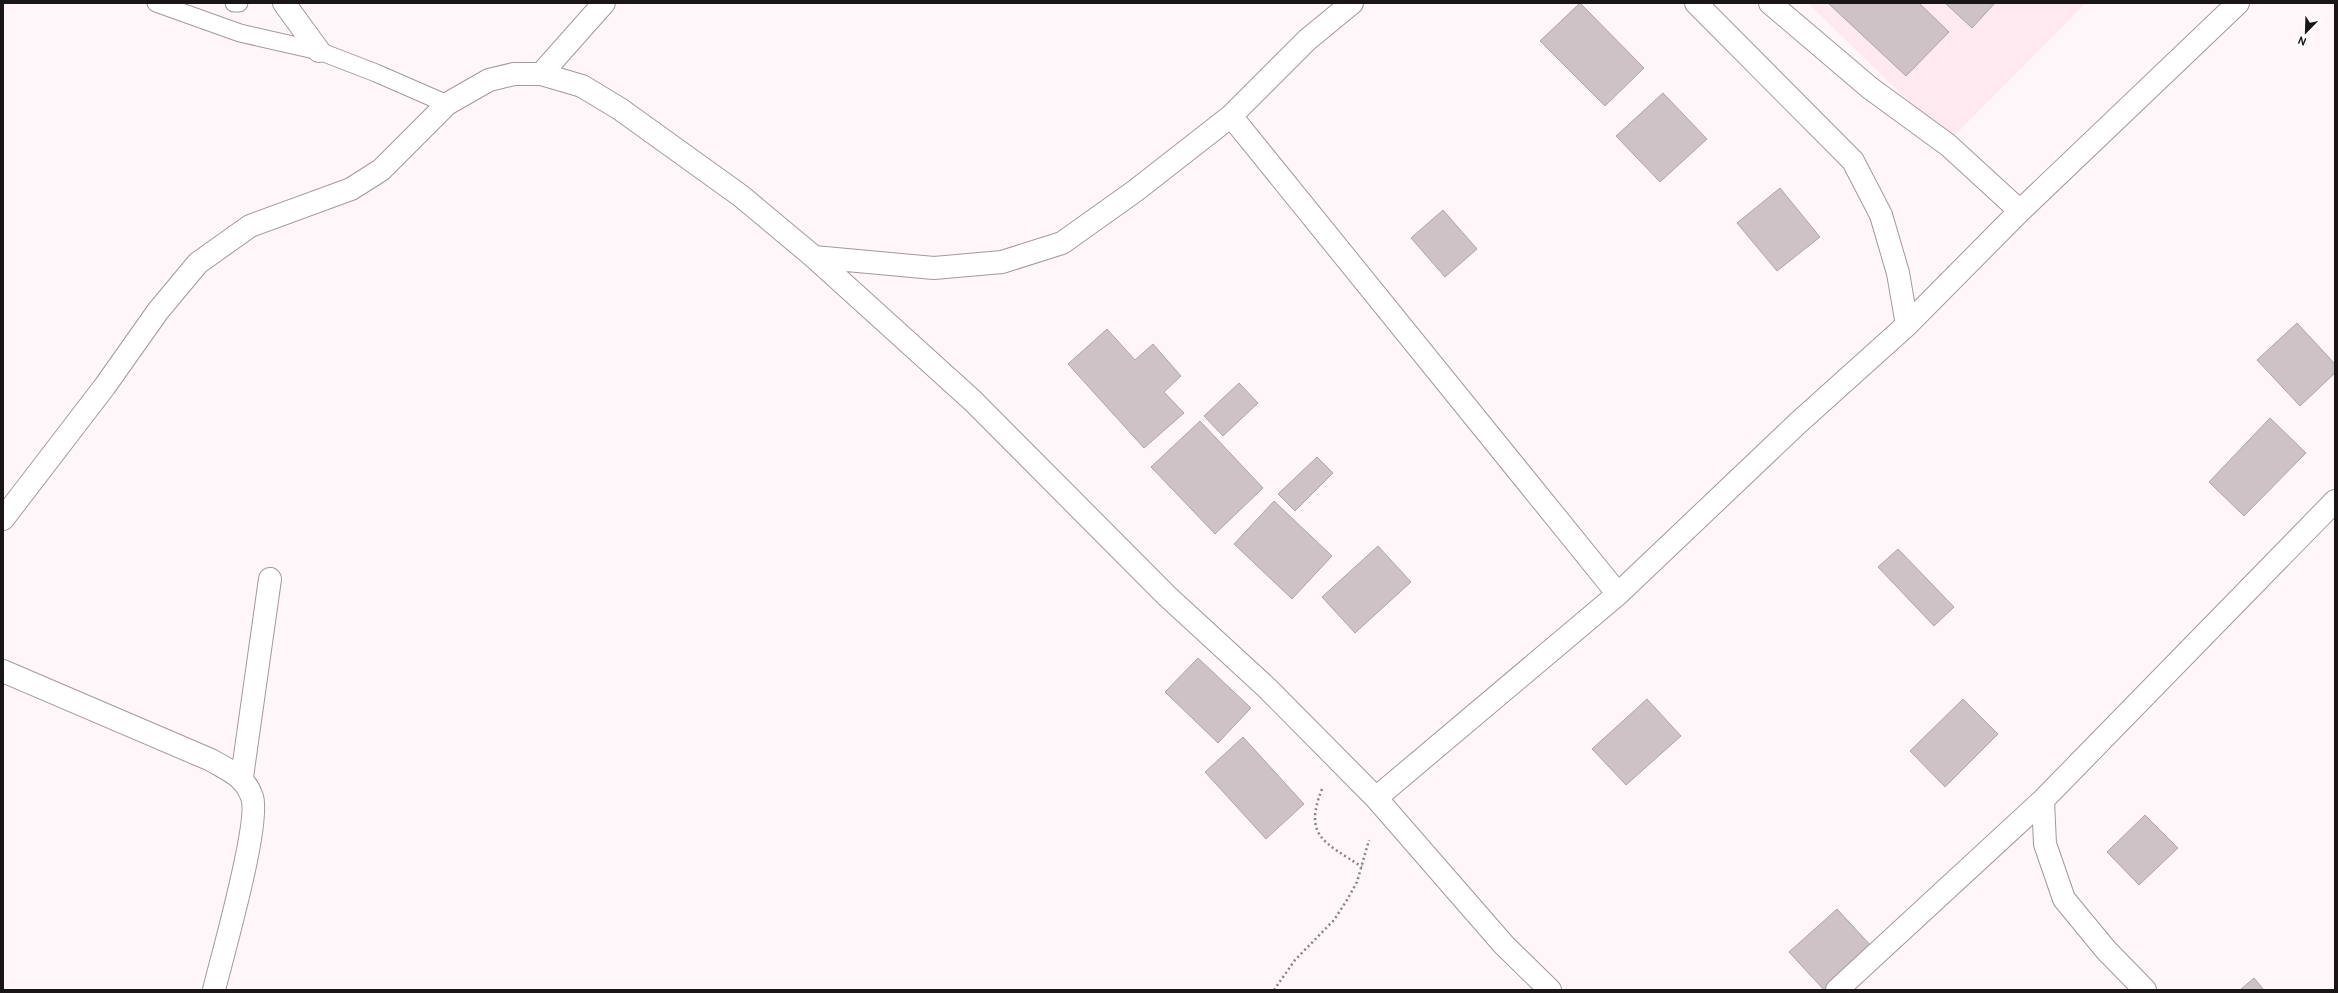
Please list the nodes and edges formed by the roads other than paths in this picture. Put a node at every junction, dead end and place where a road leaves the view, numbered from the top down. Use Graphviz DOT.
graph roads {
  1 [pos="156,3"];
  2 [pos="234,3"];
  3 [pos="239,3"];
  4 [pos="284,3"];
  5 [pos="604,3"];
  6 [pos="1352,3"];
  7 [pos="1696,3"];
  8 [pos="1770,3"];
  9 [pos="2238,3"];
  10 [pos="319,51"];
  11 [pos="541,74"];
  12 [pos="447,104"];
  13 [pos="1231,116"];
  14 [pos="2020,211"];
  15 [pos="814,256"];
  16 [pos="1908,325"];
  17 [pos="2335,501"];
  18 [pos="3,519"];
  19 [pos="270,579"];
  20 [pos="1618,594"];
  21 [pos="3,671"];
  22 [pos="242,777"];
  23 [pos="1376,798"];
  24 [pos="2043,800"];
  25 [pos="214,990"];
  26 [pos="1550,990"];
  27 [pos="1837,990"];
  28 [pos="2144,990"];
  1 -- 10 [label="lane"];
  2 -- 3 [label="lane"];
  4 -- 10 [label="street"];
  5 -- 11 [label="street"];
  6 -- 13 [label="street"];
  7 -- 16 [label="street"];
  8 -- 14 [label="street"];
  9 -- 14 [label="street"];
  10 -- 12 [label="lane"];
  11 -- 12 [label="street"];
  11 -- 15 [label="street"];
  12 -- 18 [label="street"];
  13 -- 15 [label="street"];
  13 -- 20 [label="street"];
  14 -- 16 [label="street"];
  15 -- 23 [label="street"];
  16 -- 20 [label="street"];
  17 -- 24 [label="street"];
  19 -- 22 [label="street"];
  20 -- 23 [label="street"];
  21 -- 22 [label="street"];
  22 -- 25 [label="street"];
  23 -- 26 [label="street"];
  24 -- 27 [label="street"];
  24 -- 28 [label="street"];
}
